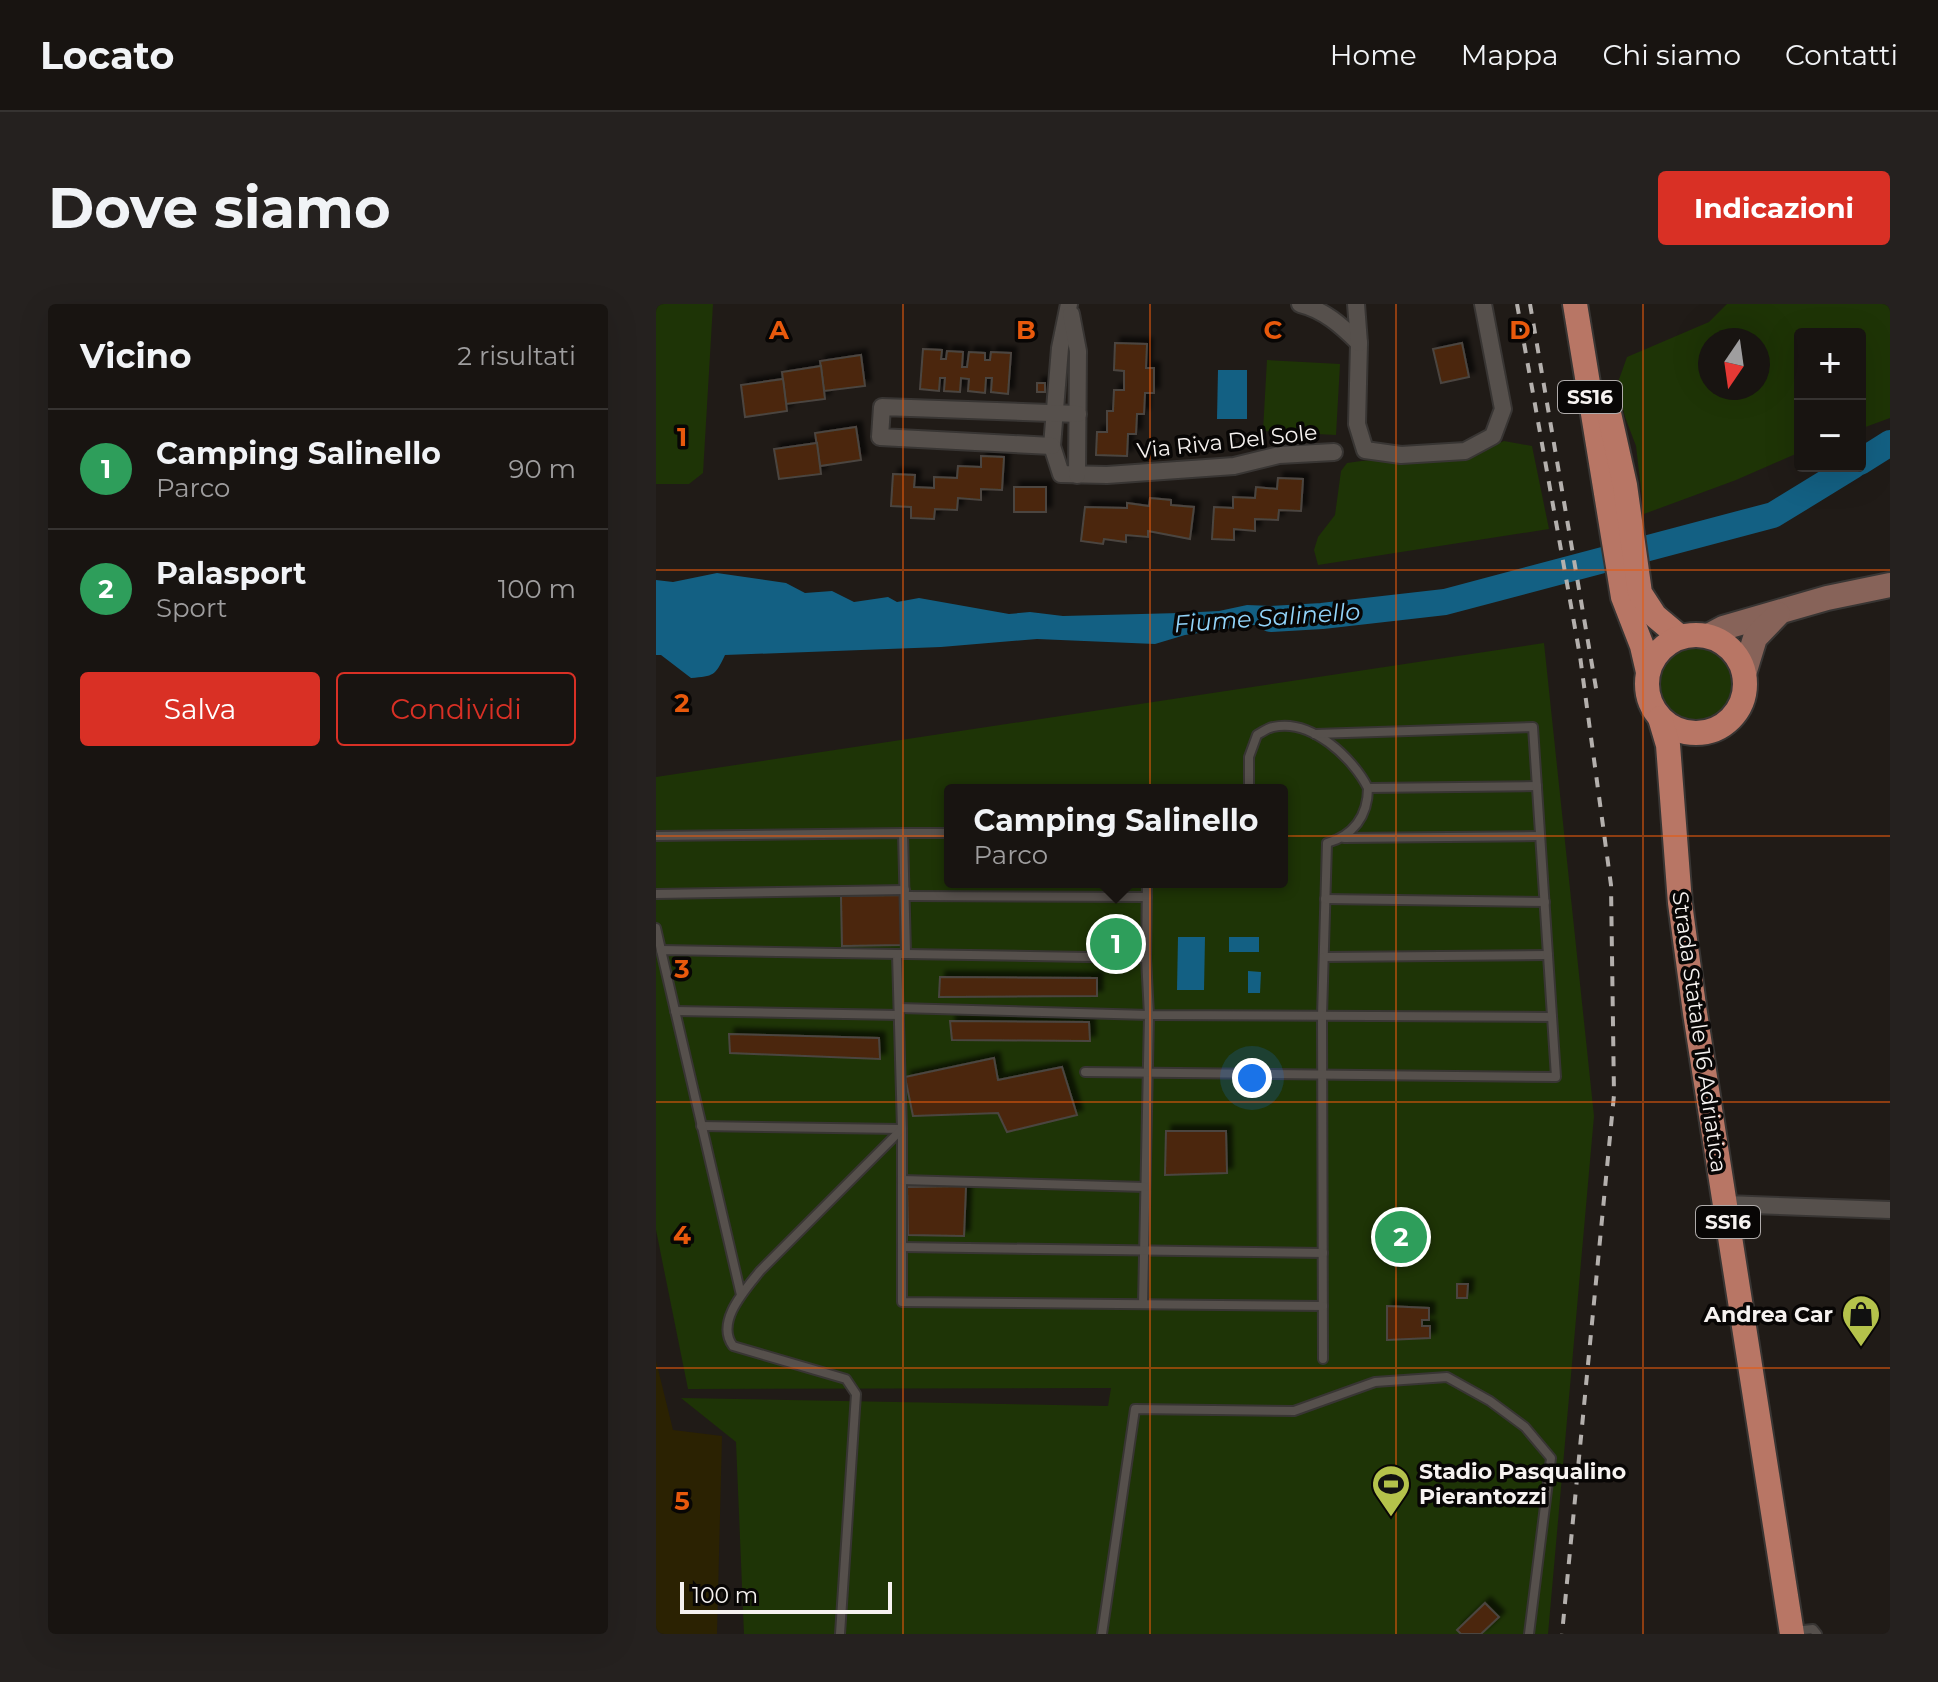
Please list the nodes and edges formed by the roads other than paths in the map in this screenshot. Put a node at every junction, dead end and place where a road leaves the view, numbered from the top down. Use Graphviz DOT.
graph roads {
  1 [pos="1069,304"];
  2 [pos="1356,304"];
  3 [pos="1483,304"];
  4 [pos="1575,304"];
  5 [pos="1310,305"];
  6 [pos="1359,343"];
  7 [pos="1056,413"];
  8 [pos="1078,414"];
  9 [pos="1052,446"];
  10 [pos="1334,452"];
  11 [pos="1077,475"];
  12 [pos="1616,487"];
  13 [pos="1890,585"];
  14 [pos="1779,612"];
  15 [pos="1708,636"];
  16 [pos="1680,637"];
  17 [pos="1648,672"];
  18 [pos="1744,674"];
  19 [pos="1660,718"];
  20 [pos="1702,733"];
  21 [pos="1315,734"];
  22 [pos="1249,784"];
  23 [pos="1537,786"];
  24 [pos="1368,788"];
  25 [pos="1672,810"];
  26 [pos="903,833"];
  27 [pos="944,833"];
  28 [pos="656,836"];
  29 [pos="1540,836"];
  30 [pos="1344,838"];
  31 [pos="1147,888"];
  32 [pos="905,893"];
  33 [pos="656,894"];
  34 [pos="1147,897"];
  35 [pos="1325,899"];
  36 [pos="1545,902"];
  37 [pos="656,928"];
  38 [pos="661,950"];
  39 [pos="901,954"];
  40 [pos="1548,955"];
  41 [pos="1324,957"];
  42 [pos="1146,958"];
  43 [pos="675,1011"];
  44 [pos="899,1011"];
  45 [pos="1149,1015"];
  46 [pos="1322,1016"];
  47 [pos="1552,1017"];
  48 [pos="1085,1072"];
  49 [pos="1147,1073"];
  50 [pos="1322,1076"];
  51 [pos="701,1126"];
  52 [pos="902,1129"];
  53 [pos="902,1180"];
  54 [pos="1145,1187"];
  55 [pos="1725,1204"];
  56 [pos="1890,1210"];
  57 [pos="902,1247"];
  58 [pos="1143,1250"];
  59 [pos="1323,1253"];
  60 [pos="741,1295"];
  61 [pos="1143,1304"];
  62 [pos="1323,1306"];
  63 [pos="1323,1359"];
  64 [pos="1792,1633"];
  65 [pos="840,1634"];
  66 [pos="1102,1634"];
  67 [pos="1529,1634"];
  68 [pos="1817,1634"];
  1 -- 7 [label="street"];
  1 -- 8 [label="street"];
  2 -- 6 [label="street"];
  3 -- 6 [label="street"];
  4 -- 12 [label="main road, Strada Statale 16 Adriatica / SS16"];
  5 -- 6 [label="street"];
  7 -- 8 [label="street"];
  7 -- 9 [label="street"];
  7 -- 9 [label="street"];
  8 -- 11 [label="street"];
  9 -- 11 [label="street"];
  10 -- 11 [label="street, Via Riva Del Sole"];
  12 -- 16 [label="main road, Strada Statale 16 Adriatica / SS16"];
  12 -- 17 [label="main road, Strada Statale 16 Adriatica / SS16"];
  13 -- 14 [label="main road"];
  14 -- 15 [label="main road"];
  14 -- 18 [label="main road"];
  15 -- 16 [label="main road"];
  15 -- 18 [label="main road"];
  16 -- 17 [label="main road"];
  17 -- 19 [label="main road, Strada Statale 16 Adriatica / SS16"];
  18 -- 20 [label="main road, Strada Statale 16 Adriatica / SS16"];
  19 -- 20 [label="main road"];
  19 -- 25 [label="main road, Strada Statale 16 Adriatica / SS16"];
  20 -- 25 [label="main road, Strada Statale 16 Adriatica / SS16"];
  21 -- 22 [label="lane"];
  21 -- 23 [label="lane"];
  21 -- 24 [label="lane"];
  23 -- 24 [label="lane"];
  23 -- 29 [label="lane"];
  24 -- 30 [label="lane"];
  25 -- 55 [label="main road, Strada Statale 16 Adriatica / SS16"];
  26 -- 27 [label="lane"];
  26 -- 28 [label="lane"];
  26 -- 32 [label="lane"];
  29 -- 30 [label="lane"];
  29 -- 36 [label="lane"];
  30 -- 35 [label="lane"];
  31 -- 34 [label="lane"];
  32 -- 33 [label="lane"];
  32 -- 34 [label="lane"];
  32 -- 39 [label="lane"];
  34 -- 42 [label="lane"];
  35 -- 36 [label="lane"];
  35 -- 41 [label="lane"];
  36 -- 40 [label="lane"];
  37 -- 38 [label="lane"];
  38 -- 39 [label="lane"];
  38 -- 43 [label="lane"];
  39 -- 42 [label="lane"];
  39 -- 44 [label="lane"];
  40 -- 41 [label="lane"];
  40 -- 47 [label="lane"];
  41 -- 46 [label="lane"];
  42 -- 45 [label="lane"];
  43 -- 44 [label="lane"];
  43 -- 51 [label="lane"];
  44 -- 45 [label="lane"];
  44 -- 52 [label="lane"];
  45 -- 46 [label="lane"];
  45 -- 49 [label="lane"];
  46 -- 47 [label="lane"];
  46 -- 50 [label="lane"];
  47 -- 50 [label="lane"];
  48 -- 49 [label="lane"];
  49 -- 50 [label="lane"];
  49 -- 54 [label="lane"];
  50 -- 59 [label="lane"];
  51 -- 52 [label="lane"];
  51 -- 60 [label="lane"];
  52 -- 53 [label="lane"];
  52 -- 60 [label="lane"];
  53 -- 54 [label="lane"];
  53 -- 57 [label="lane"];
  54 -- 58 [label="lane"];
  55 -- 56 [label="street"];
  55 -- 64 [label="main road, Strada Statale 16 Adriatica / SS16"];
  57 -- 58 [label="lane"];
  57 -- 61 [label="lane"];
  58 -- 59 [label="lane"];
  58 -- 61 [label="lane"];
  59 -- 62 [label="lane"];
  60 -- 65 [label="lane"];
  61 -- 62 [label="lane"];
  62 -- 63 [label="lane"];
  64 -- 68 [label="lane"];
  66 -- 67 [label="lane"];
}
